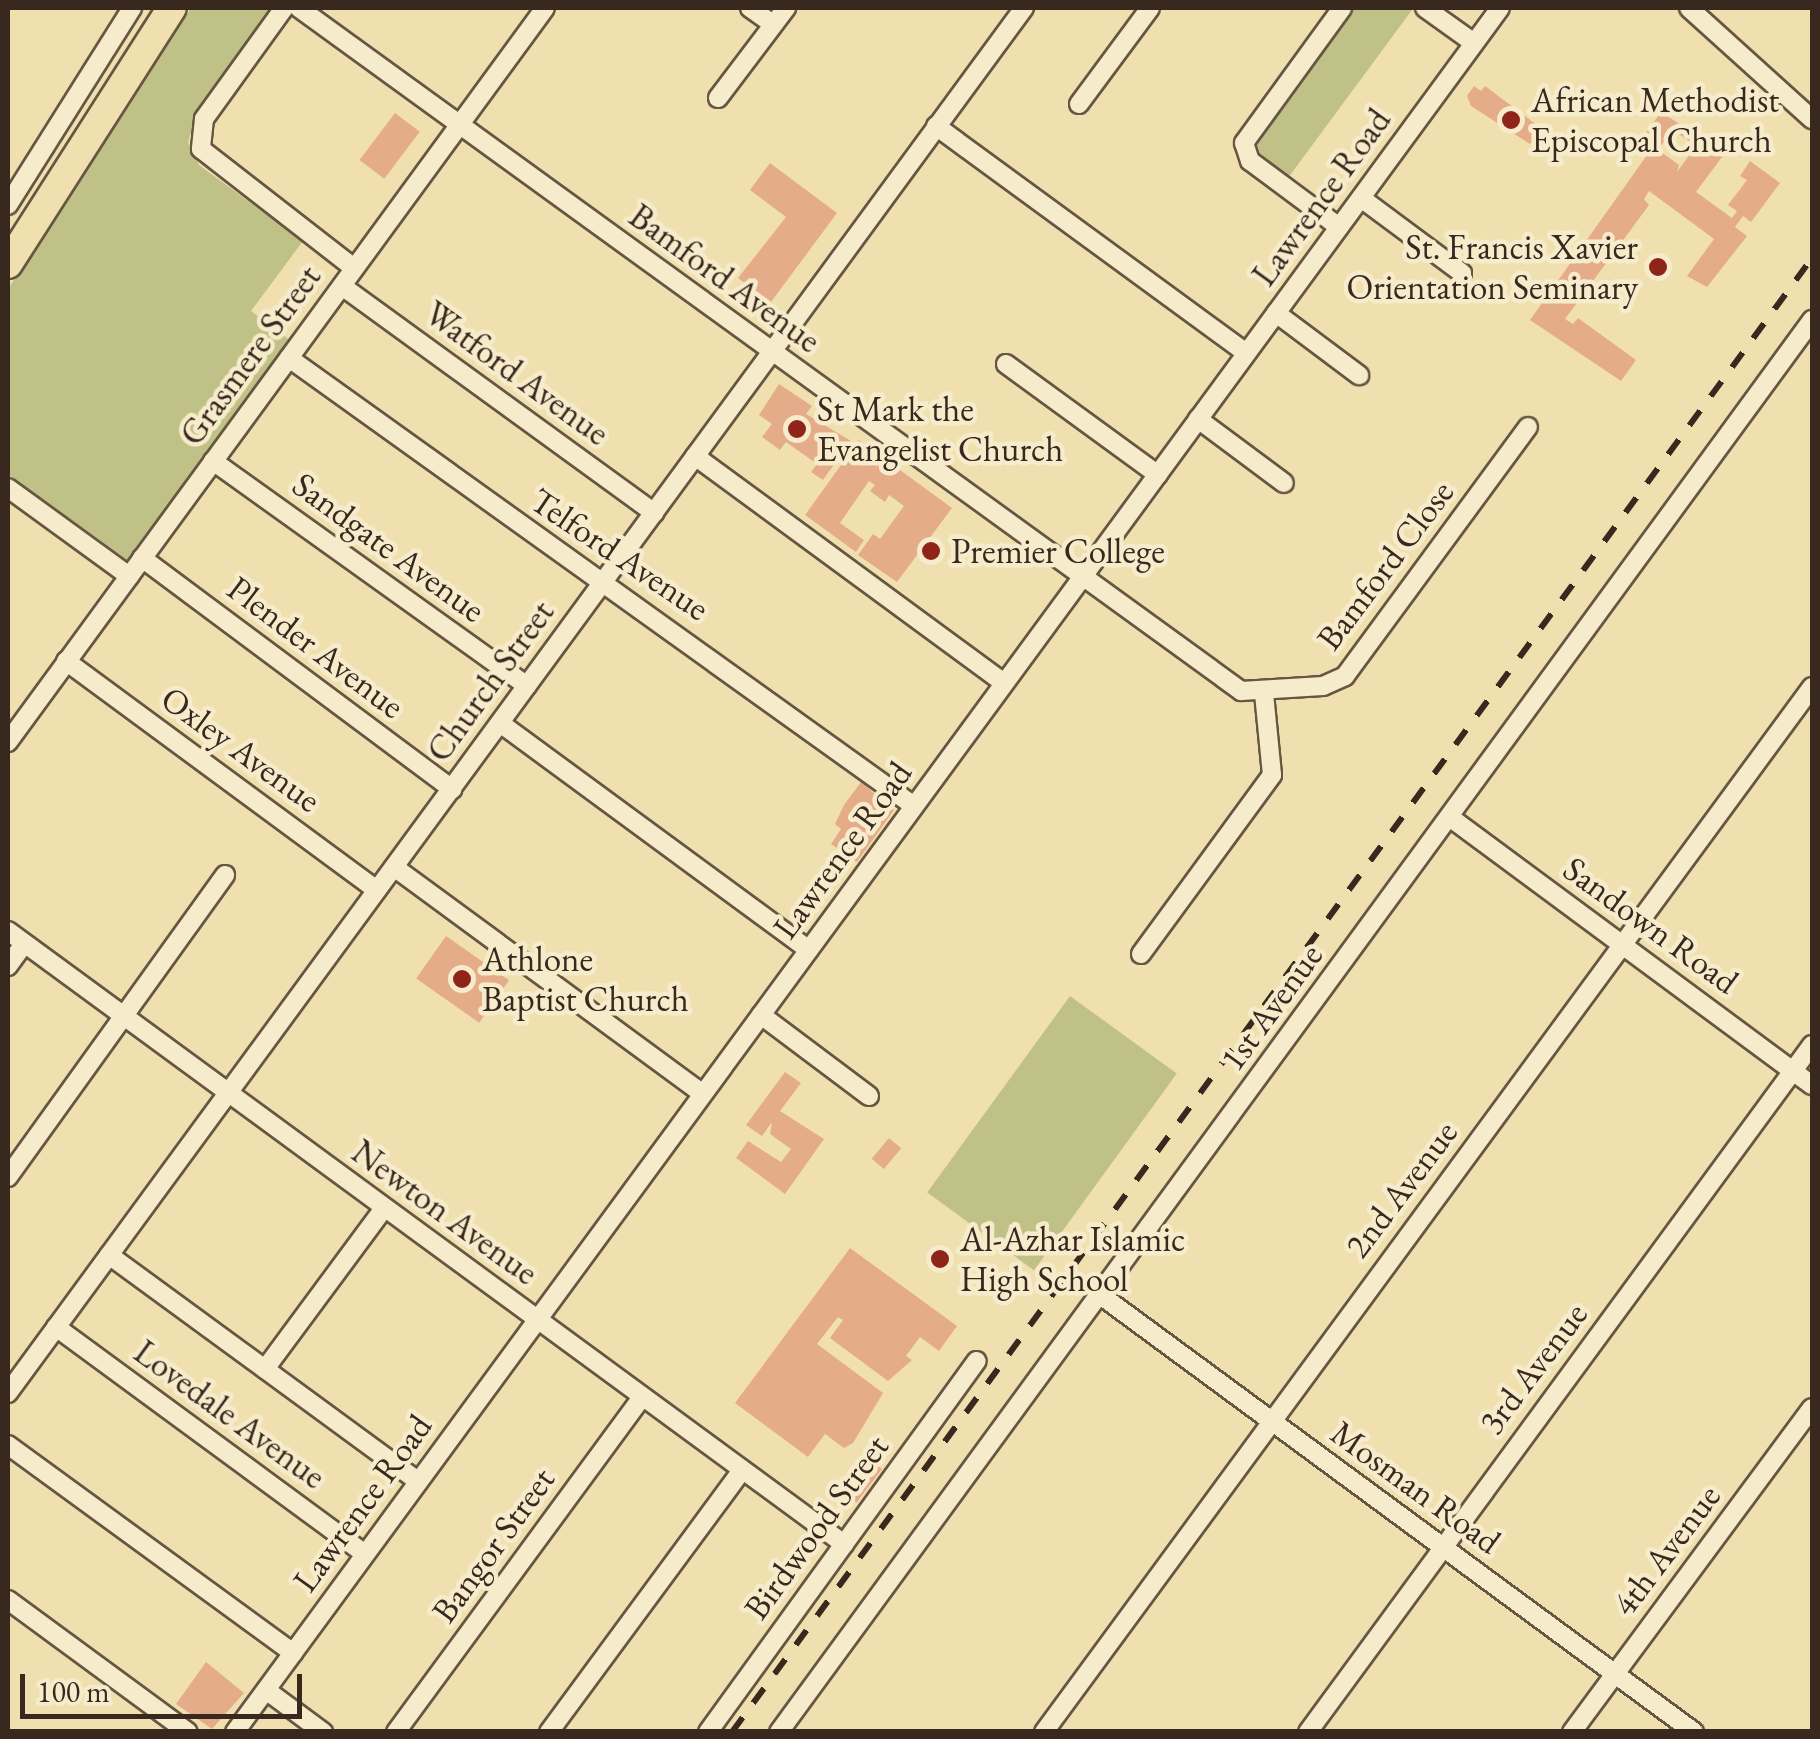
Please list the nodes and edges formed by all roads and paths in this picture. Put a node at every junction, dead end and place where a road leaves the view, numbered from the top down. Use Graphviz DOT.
graph roads {
  1 [pos="132,8"];
  2 [pos="172,8"];
  3 [pos="284,8"];
  4 [pos="299,8"];
  5 [pos="545,8"];
  6 [pos="750,8"];
  7 [pos="786,8"];
  8 [pos="1024,8"];
  9 [pos="1150,8"];
  10 [pos="1342,8"];
  11 [pos="1425,8"];
  12 [pos="1500,8"];
  13 [pos="1689,8"];
  14 [pos="773,24"];
  15 [pos="1474,43"];
  16 [pos="718,98"];
  17 [pos="1078,104"];
  18 [pos="1812,119"];
  19 [pos="460,125"];
  20 [pos="936,126"];
  21 [pos="1361,198"];
  22 [pos="8,205"];
  23 [pos="1340,227"];
  24 [pos="8,264"];
  25 [pos="354,268"];
  26 [pos="1462,273"];
  27 [pos="342,286"];
  28 [pos="1276,313"];
  29 [pos="1812,320"];
  30 [pos="771,351"];
  31 [pos="1246,353"];
  32 [pos="288,358"];
  33 [pos="1006,364"];
  34 [pos="1359,375"];
  35 [pos="1198,419"];
  36 [pos="1528,427"];
  37 [pos="695,456"];
  38 [pos="213,461"];
  39 [pos="1158,475"];
  40 [pos="1284,483"];
  41 [pos="8,488"];
  42 [pos="654,513"];
  43 [pos="142,558"];
  44 [pos="129,576"];
  45 [pos="1082,578"];
  46 [pos="604,582"];
  47 [pos="66,661"];
  48 [pos="1004,683"];
  49 [pos="527,686"];
  50 [pos="1812,687"];
  51 [pos="1264,693"];
  52 [pos="500,723"];
  53 [pos="8,742"];
  54 [pos="452,789"];
  55 [pos="914,806"];
  56 [pos="1451,818"];
  57 [pos="394,867"];
  58 [pos="225,875"];
  59 [pos="377,890"];
  60 [pos="8,932"];
  61 [pos="24,944"];
  62 [pos="1624,945"];
  63 [pos="809,950"];
  64 [pos="1142,954"];
  65 [pos="8,966"];
  66 [pos="761,1015"];
  67 [pos="124,1017"];
  68 [pos="1812,1046"];
  69 [pos="1794,1071"];
  70 [pos="1812,1084"];
  71 [pos="227,1093"];
  72 [pos="703,1094"];
  73 [pos="869,1096"];
  74 [pos="8,1177"];
  75 [pos="384,1208"];
  76 [pos="109,1254"];
  77 [pos="1099,1294"];
  78 [pos="538,1320"];
  79 [pos="56,1327"];
  80 [pos="977,1361"];
  81 [pos="265,1369"];
  82 [pos="10,1382"];
  83 [pos="642,1397"];
  84 [pos="1812,1408"];
  85 [pos="1269,1419"];
  86 [pos="8,1446"];
  87 [pos="742,1470"];
  88 [pos="418,1481"];
  89 [pos="844,1544"];
  90 [pos="1442,1546"];
  91 [pos="366,1554"];
  92 [pos="8,1600"];
  93 [pos="292,1654"];
  94 [pos="1614,1673"];
  95 [pos="266,1690"];
  96 [pos="188,1732"];
  97 [pos="235,1732"];
  98 [pos="323,1732"];
  99 [pos="396,1732"];
  100 [pos="550,1732"];
  101 [pos="708,1732"];
  102 [pos="780,1732"];
  103 [pos="1044,1732"];
  104 [pos="1308,1732"];
  105 [pos="1572,1732"];
  106 [pos="1694,1732"];
  1 -- 22 [label="street"];
  2 -- 24 [label="main road"];
  3 -- 25 [label="street"];
  4 -- 19 [label="street, Bamford Avenue"];
  5 -- 19 [label="street, Grasmere Street"];
  6 -- 14 [label="street"];
  7 -- 14 [label="street"];
  8 -- 20 [label="street, Church Street"];
  9 -- 17 [label="street"];
  10 -- 23 [label="street"];
  11 -- 15 [label="street"];
  12 -- 15 [label="street, Lawrence Road"];
  13 -- 18 [label="street"];
  14 -- 16 [label="street"];
  15 -- 21 [label="street, Lawrence Road"];
  19 -- 25 [label="street, Grasmere Street"];
  19 -- 30 [label="street, Bamford Avenue"];
  20 -- 30 [label="street, Church Street"];
  20 -- 31 [label="street"];
  21 -- 23 [label="street, Lawrence Road"];
  21 -- 26 [label="street"];
  23 -- 28 [label="street, Lawrence Road"];
  25 -- 27 [label="street, Grasmere Street"];
  27 -- 32 [label="street, Grasmere Street"];
  27 -- 42 [label="street, Watford Avenue"];
  28 -- 31 [label="street, Lawrence Road"];
  28 -- 34 [label="street"];
  29 -- 56 [label="street, 1st Avenue"];
  30 -- 37 [label="street, Church Street"];
  30 -- 45 [label="street, Bamford Avenue"];
  31 -- 35 [label="street, Lawrence Road"];
  32 -- 38 [label="street, Grasmere Street"];
  32 -- 46 [label="street, Telford Avenue"];
  33 -- 39 [label="street"];
  35 -- 39 [label="street, Lawrence Road"];
  35 -- 40 [label="street"];
  36 -- 51 [label="street, Bamford Close"];
  37 -- 42 [label="street, Church Street"];
  37 -- 48 [label="street"];
  38 -- 43 [label="street, Grasmere Street"];
  38 -- 49 [label="street, Sandgate Avenue"];
  39 -- 45 [label="street, Lawrence Road"];
  41 -- 44 [label="street"];
  42 -- 46 [label="street, Church Street"];
  43 -- 44 [label="street, Grasmere Street"];
  43 -- 54 [label="street, Plender Avenue"];
  44 -- 47 [label="street, Grasmere Street"];
  45 -- 48 [label="street, Lawrence Road"];
  45 -- 51 [label="street, Bamford Avenue"];
  46 -- 49 [label="street, Church Street"];
  46 -- 55 [label="street, Telford Avenue"];
  47 -- 53 [label="street, Grasmere Street"];
  47 -- 59 [label="street, Oxley Avenue"];
  48 -- 55 [label="street, Lawrence Road"];
  49 -- 52 [label="street, Church Street"];
  50 -- 62 [label="street, 2nd Avenue"];
  51 -- 64 [label="street"];
  52 -- 54 [label="street, Church Street"];
  52 -- 63 [label="street"];
  54 -- 57 [label="street, Church Street"];
  55 -- 63 [label="street, Lawrence Road"];
  56 -- 62 [label="street, Sandown Road"];
  56 -- 77 [label="street, 1st Avenue"];
  57 -- 59 [label="street, Church Street"];
  57 -- 72 [label="street"];
  58 -- 67 [label="street"];
  59 -- 71 [label="street, Church Street"];
  60 -- 61 [label="street, Newton Avenue"];
  61 -- 65 [label="street"];
  61 -- 67 [label="street, Newton Avenue"];
  62 -- 69 [label="street, Sandown Road"];
  62 -- 85 [label="street, 2nd Avenue"];
  63 -- 66 [label="street, Lawrence Road"];
  66 -- 72 [label="street, Lawrence Road"];
  66 -- 73 [label="street"];
  67 -- 71 [label="street, Newton Avenue"];
  67 -- 74 [label="street"];
  68 -- 69 [label="street, 3rd Avenue"];
  69 -- 70 [label="street, Sandown Road"];
  69 -- 90 [label="street, 3rd Avenue"];
  71 -- 75 [label="street, Newton Avenue"];
  71 -- 76 [label="street, Church Street"];
  72 -- 78 [label="street, Lawrence Road"];
  75 -- 78 [label="street, Newton Avenue"];
  75 -- 81 [label="street"];
  76 -- 79 [label="street, Church Street"];
  76 -- 81 [label="street"];
  77 -- 85 [label="street, Mosman Road"];
  77 -- 102 [label="street, 1st Avenue"];
  78 -- 83 [label="street, Newton Avenue"];
  78 -- 88 [label="street, Lawrence Road"];
  79 -- 82 [label="street, Church Street"];
  79 -- 91 [label="street, Lovedale Avenue"];
  80 -- 89 [label="street, Birdwood Street"];
  81 -- 88 [label="street"];
  83 -- 87 [label="street, Newton Avenue"];
  83 -- 99 [label="street, Bangor Street"];
  84 -- 94 [label="street, 4th Avenue"];
  85 -- 90 [label="street, Mosman Road"];
  85 -- 103 [label="street, 2nd Avenue"];
  86 -- 93 [label="street"];
  87 -- 89 [label="street, Newton Avenue"];
  87 -- 100 [label="street"];
  88 -- 91 [label="street, Lawrence Road"];
  89 -- 101 [label="street, Birdwood Street"];
  90 -- 94 [label="street, Mosman Road"];
  90 -- 104 [label="street, 3rd Avenue"];
  91 -- 93 [label="street, Lawrence Road"];
  92 -- 96 [label="street"];
  93 -- 95 [label="street, Lawrence Road"];
  94 -- 105 [label="street, 4th Avenue"];
  94 -- 106 [label="street, Mosman Road"];
  95 -- 97 [label="street, Lawrence Road"];
  95 -- 98 [label="street"];
}
